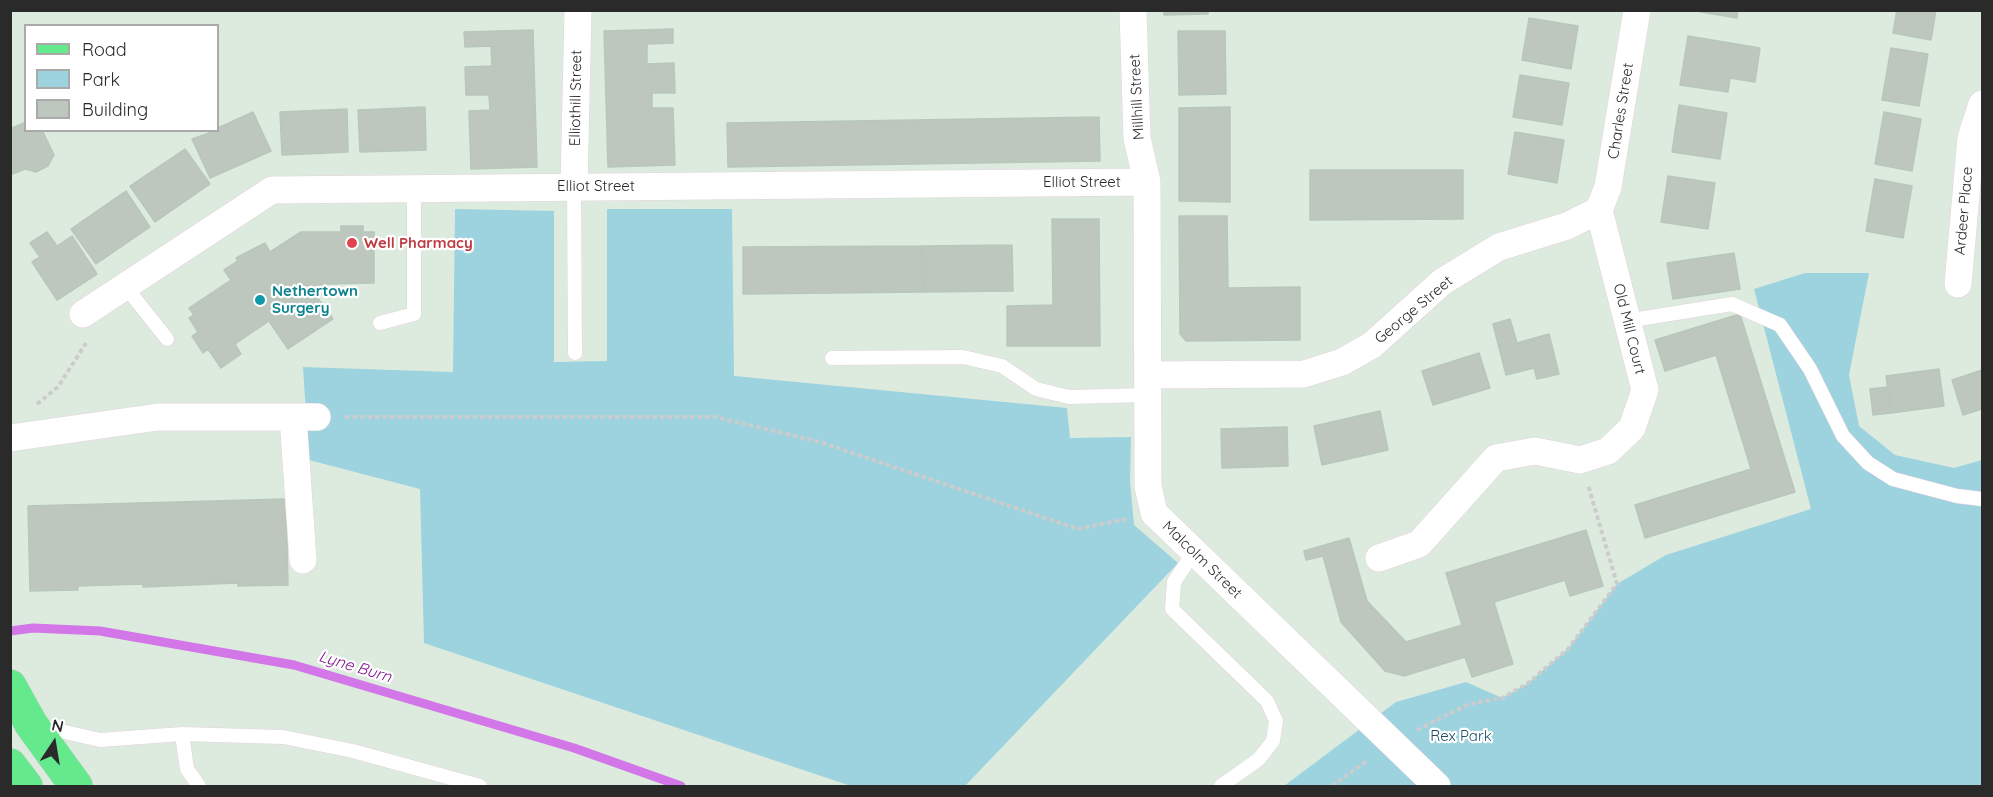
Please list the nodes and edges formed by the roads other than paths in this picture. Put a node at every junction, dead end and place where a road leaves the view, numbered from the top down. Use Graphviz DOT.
graph roads {
  1 [pos="578,10"];
  2 [pos="1133,10"];
  3 [pos="1637,10"];
  4 [pos="1983,104"];
  5 [pos="1147,182"];
  6 [pos="574,186"];
  7 [pos="414,188"];
  8 [pos="1599,210"];
  9 [pos="1958,284"];
  10 [pos="125,286"];
  11 [pos="83,314"];
  12 [pos="1626,321"];
  13 [pos="380,323"];
  14 [pos="167,339"];
  15 [pos="575,353"];
  16 [pos="832,358"];
  17 [pos="1148,385"];
  18 [pos="10,438"];
  19 [pos="1983,499"];
  20 [pos="1194,552"];
  21 [pos="1379,558"];
  22 [pos="303,560"];
  23 [pos="10,686"];
  24 [pos="31,724"];
  25 [pos="182,734"];
  26 [pos="10,765"];
  27 [pos="26,786"];
  28 [pos="76,786"];
  29 [pos="199,786"];
  30 [pos="480,786"];
  31 [pos="1221,786"];
  32 [pos="1437,786"];
  1 -- 6 [label="street, Elliothill Street"];
  2 -- 5 [label="street, Millhill Street"];
  3 -- 8 [label="street, Charles Street"];
  4 -- 9 [label="street, Ardeer Place"];
  5 -- 6 [label="street, Elliot Street"];
  5 -- 17 [label="street, Malcolm Street"];
  6 -- 7 [label="street, Elliot Street"];
  6 -- 15 [label="lane"];
  7 -- 10 [label="street, Elliot Street"];
  7 -- 13 [label="lane"];
  8 -- 12 [label="street, Old Mill Court"];
  8 -- 17 [label="street, George Street"];
  10 -- 11 [label="street, Elliot Street"];
  10 -- 14 [label="lane"];
  12 -- 19 [label="lane"];
  12 -- 21 [label="street, Old Mill Court"];
  16 -- 17 [label="lane"];
  17 -- 20 [label="street, Malcolm Street"];
  18 -- 22 [label="street"];
  20 -- 31 [label="lane"];
  20 -- 32 [label="street, Malcolm Street"];
  23 -- 24 [label="main road"];
  24 -- 25 [label="lane"];
  24 -- 28 [label="main road"];
  25 -- 29 [label="lane"];
  25 -- 30 [label="lane"];
  26 -- 27 [label="main road"];
}
